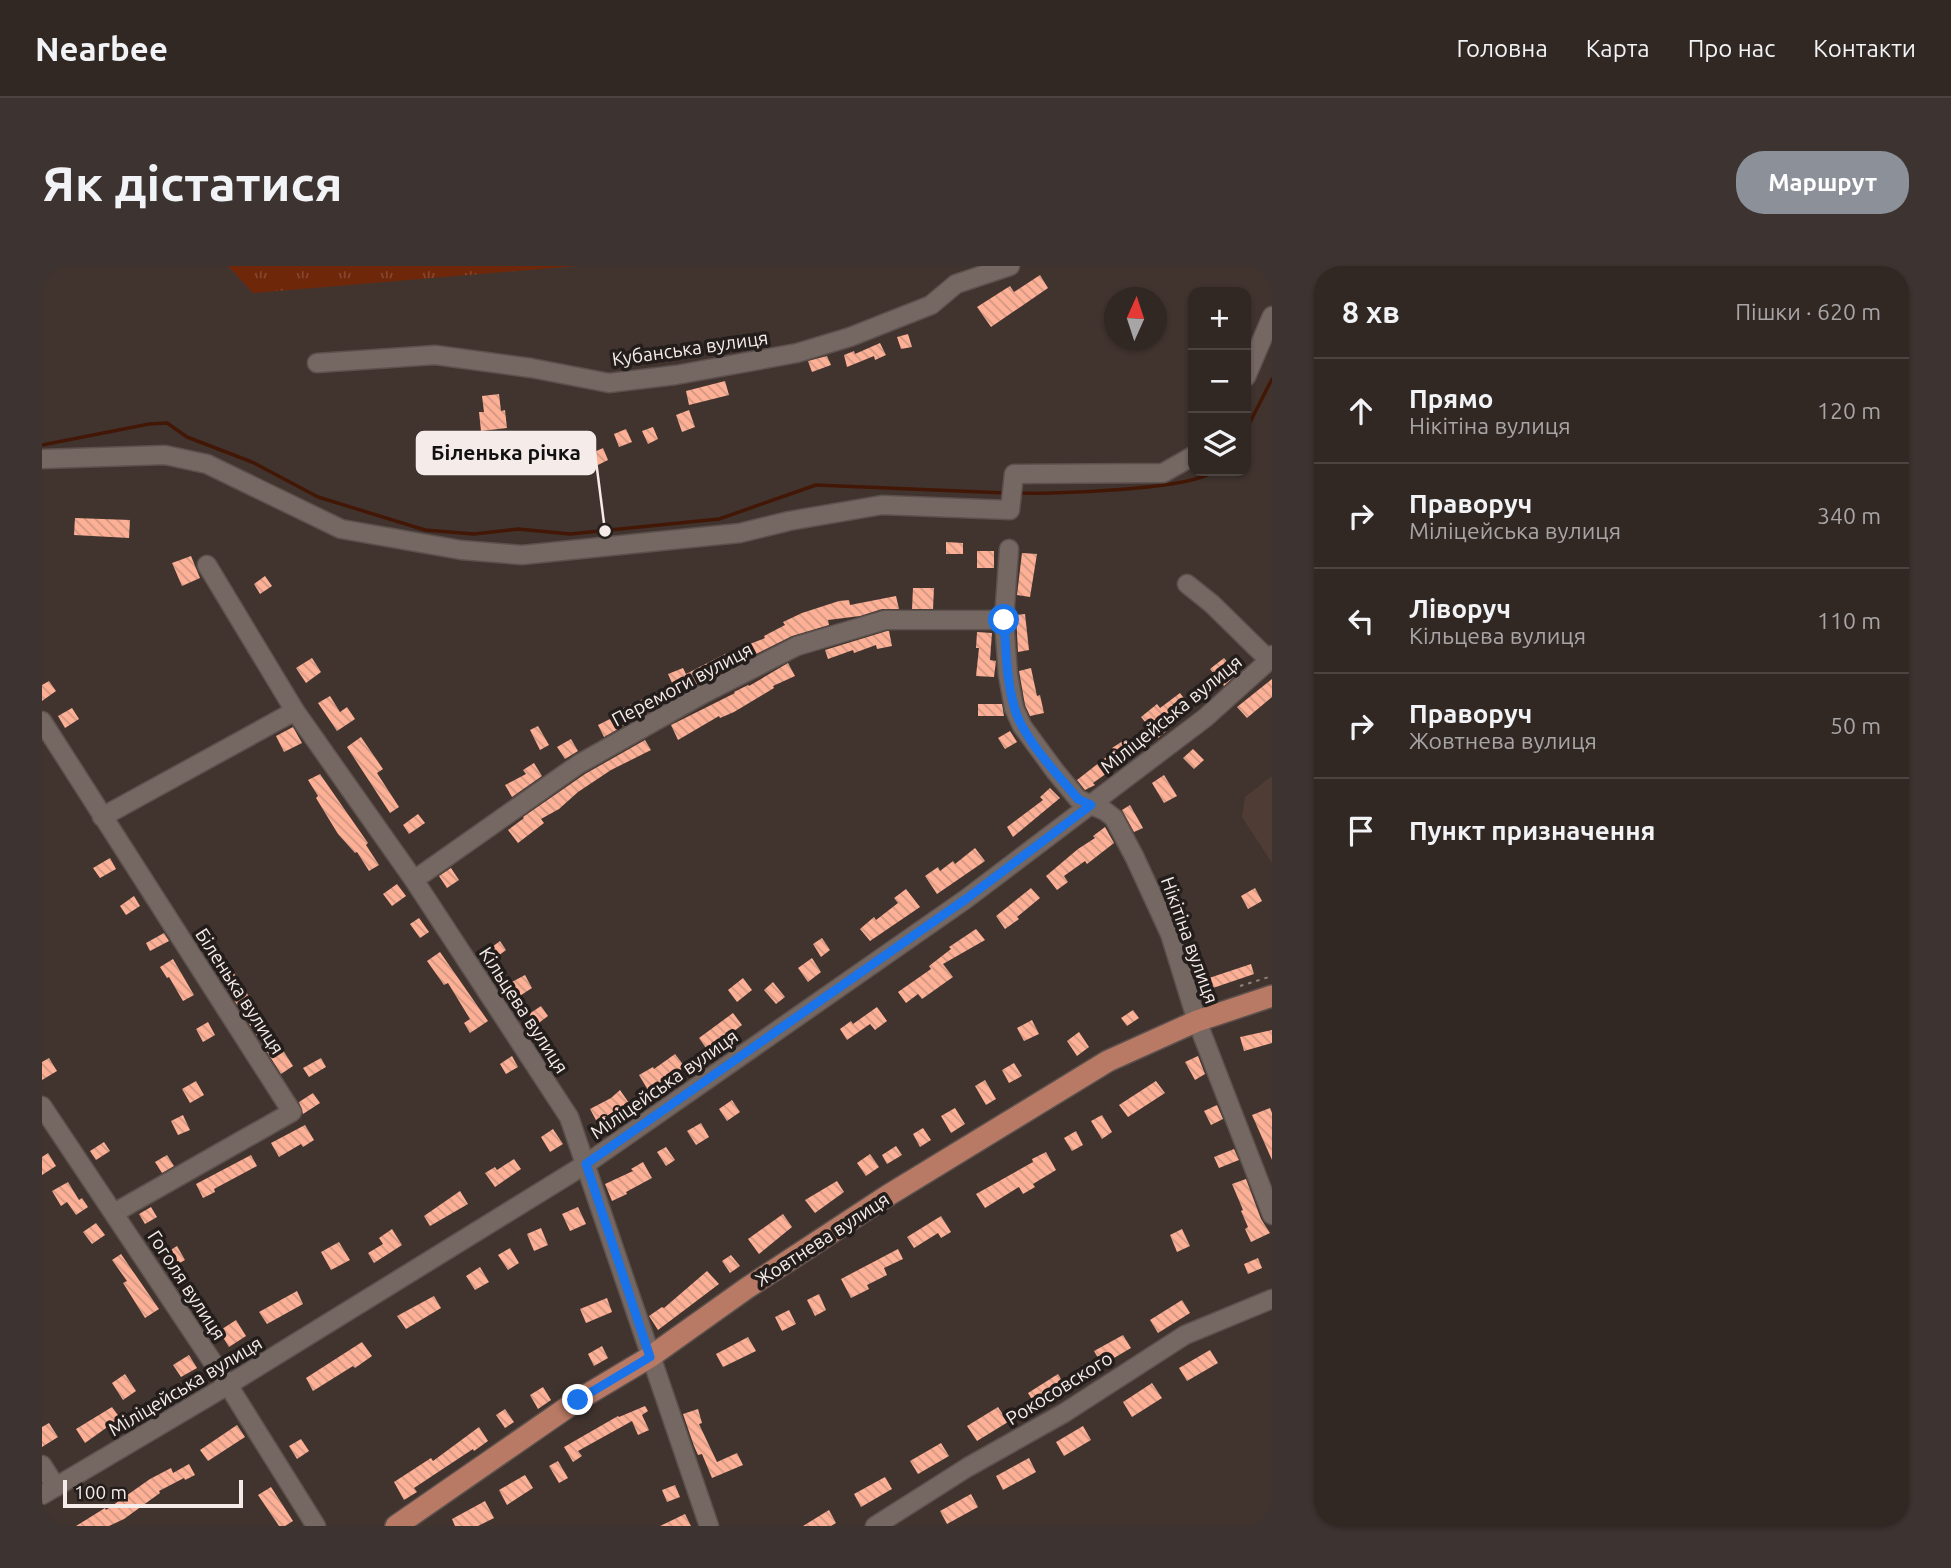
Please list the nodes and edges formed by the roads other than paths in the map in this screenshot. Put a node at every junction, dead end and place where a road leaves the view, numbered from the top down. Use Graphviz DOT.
graph roads {
  1 [pos="1010,266"];
  2 [pos="1272,316"];
  3 [pos="317,363"];
  4 [pos="1251,365"];
  5 [pos="42,458"];
  6 [pos="1188,459"];
  7 [pos="1009,549"];
  8 [pos="207,565"];
  9 [pos="1187,584"];
  10 [pos="1004,620"];
  11 [pos="1270,657"];
  12 [pos="295,711"];
  13 [pos="42,721"];
  14 [pos="1091,805"];
  15 [pos="102,817"];
  16 [pos="414,880"];
  17 [pos="1272,996"];
  18 [pos="1197,1021"];
  19 [pos="42,1106"];
  20 [pos="586,1164"];
  21 [pos="114,1213"];
  22 [pos="1272,1214"];
  23 [pos="1272,1299"];
  24 [pos="650,1357"];
  25 [pos="228,1385"];
  26 [pos="42,1465"];
  27 [pos="49,1491"];
  28 [pos="316,1526"];
  29 [pos="396,1526"];
  30 [pos="709,1526"];
  31 [pos="875,1526"];
  1 -- 3 [label="street, Кубанська вулиця"];
  2 -- 4 [label="street"];
  5 -- 6 [label="street"];
  7 -- 10 [label="street, Нікітіна вулиця"];
  8 -- 12 [label="street, Кільцева вулиця"];
  9 -- 11 [label="street"];
  10 -- 14 [label="street, Нікітіна вулиця"];
  10 -- 16 [label="street, Перемоги вулиця"];
  11 -- 14 [label="street, Міліцейська вулиця"];
  12 -- 15 [label="street"];
  12 -- 16 [label="street, Кільцева вулиця"];
  13 -- 15 [label="street, Біленька вулиця"];
  14 -- 18 [label="street, Нікітіна вулиця"];
  14 -- 20 [label="street, Міліцейська вулиця"];
  15 -- 21 [label="street, Біленька вулиця"];
  16 -- 20 [label="street, Кільцева вулиця"];
  17 -- 18 [label="main road, Жовтнева вулиця"];
  18 -- 22 [label="street, Нікітіна вулиця"];
  18 -- 24 [label="main road, Жовтнева вулиця"];
  19 -- 21 [label="street, Гоголя вулиця"];
  20 -- 24 [label="street, Кільцева вулиця"];
  20 -- 25 [label="street, Міліцейська вулиця"];
  21 -- 25 [label="street, Гоголя вулиця"];
  23 -- 31 [label="street, Рокосовского"];
  24 -- 29 [label="main road, Жовтнева вулиця"];
  24 -- 30 [label="street, Кільцева вулиця"];
  25 -- 27 [label="street, Міліцейська вулиця"];
  25 -- 28 [label="street, Гоголя вулиця"];
  26 -- 27 [label="street"];
}
